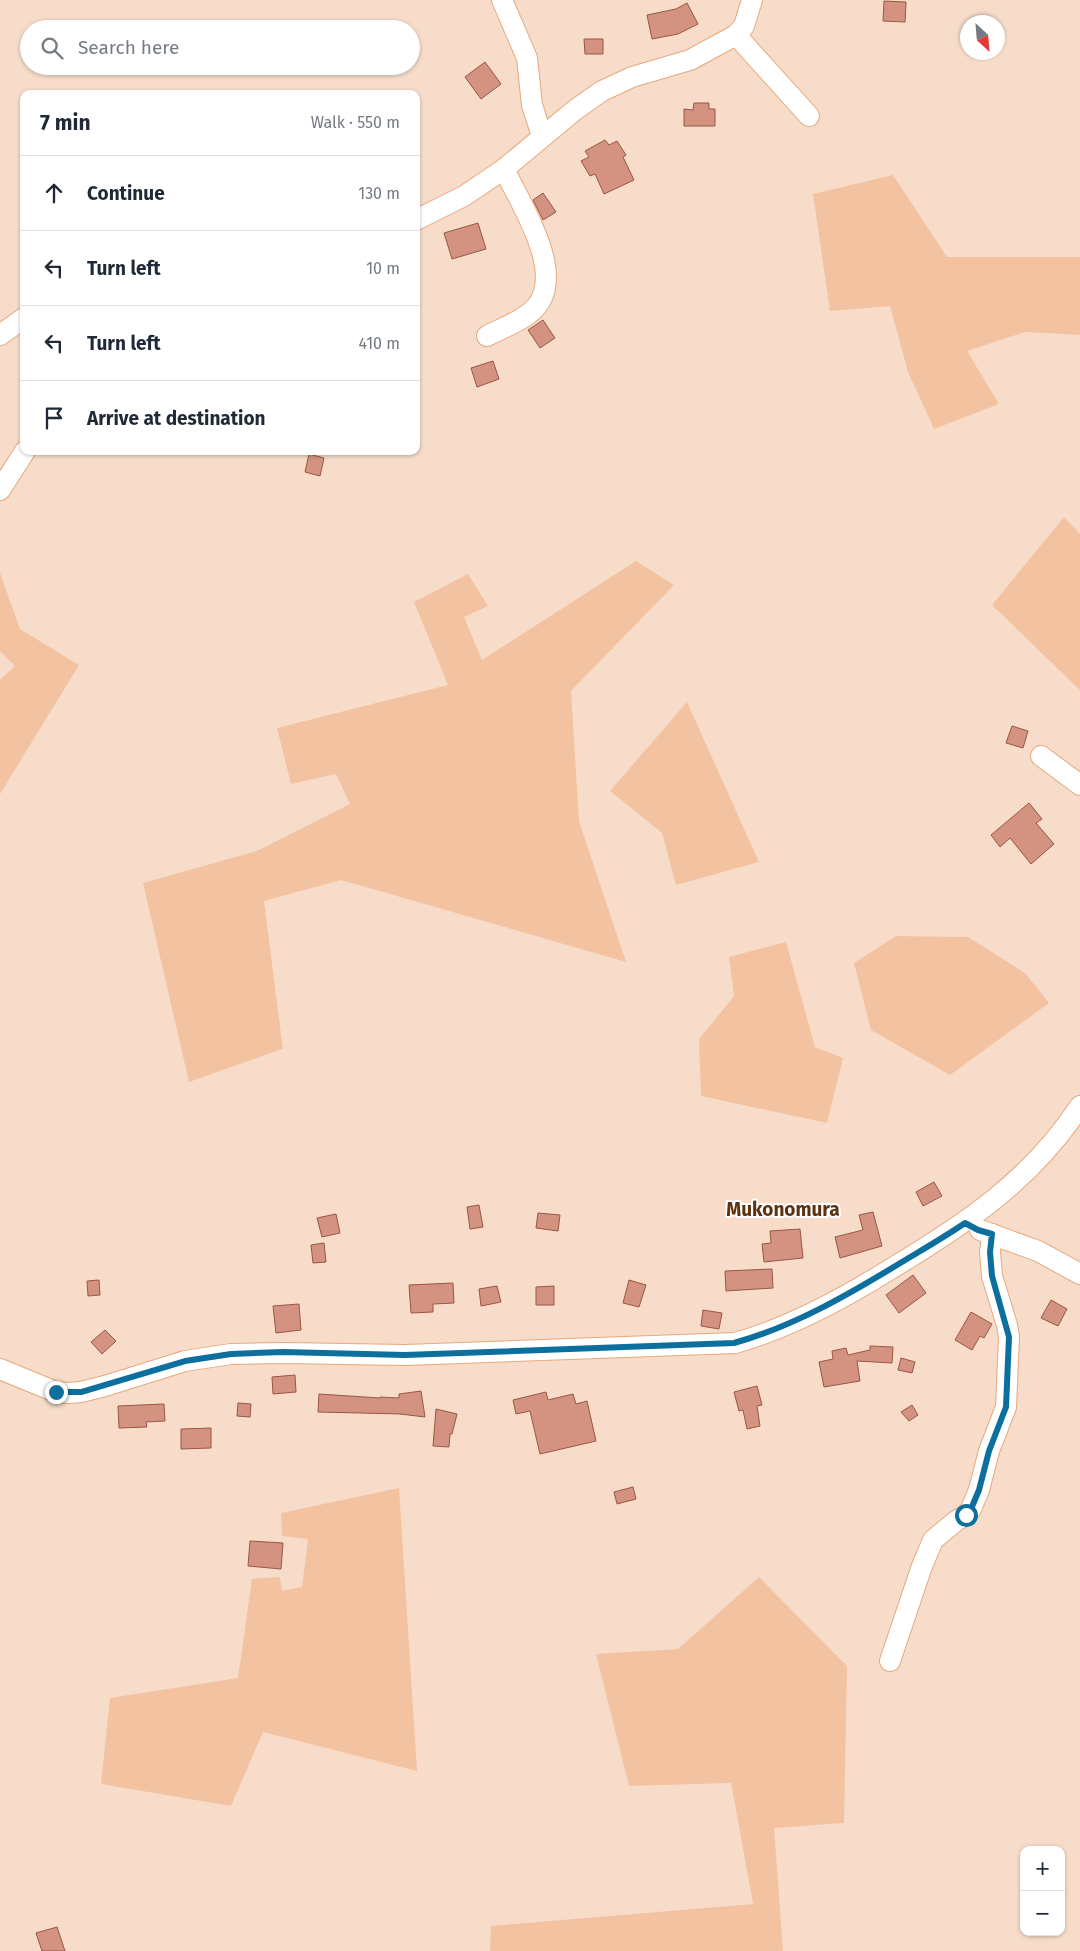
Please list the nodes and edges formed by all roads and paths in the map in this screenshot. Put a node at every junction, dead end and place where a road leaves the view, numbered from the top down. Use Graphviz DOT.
graph roads {
  1 [pos="502,0"];
  2 [pos="752,0"];
  3 [pos="736,35"];
  4 [pos="809,116"];
  5 [pos="542,136"];
  6 [pos="504,169"];
  7 [pos="420,218"];
  8 [pos="20,321"];
  9 [pos="0,335"];
  10 [pos="487,336"];
  11 [pos="22,455"];
  12 [pos="0,490"];
  13 [pos="1042,756"];
  14 [pos="1080,785"];
  15 [pos="1080,1106"];
  16 [pos="965,1223"];
  17 [pos="992,1234"];
  18 [pos="1080,1274"];
  19 [pos="0,1369"];
  20 [pos="890,1662"];
  1 -- 5 [label="street"];
  2 -- 3 [label="street"];
  3 -- 4 [label="street"];
  3 -- 5 [label="street"];
  5 -- 6 [label="street"];
  6 -- 7 [label="street"];
  6 -- 10 [label="street"];
  8 -- 9 [label="street"];
  11 -- 12 [label="street"];
  13 -- 14 [label="street"];
  15 -- 16 [label="street"];
  16 -- 17 [label="street"];
  16 -- 19 [label="street"];
  17 -- 18 [label="street"];
  17 -- 20 [label="street"];
}
